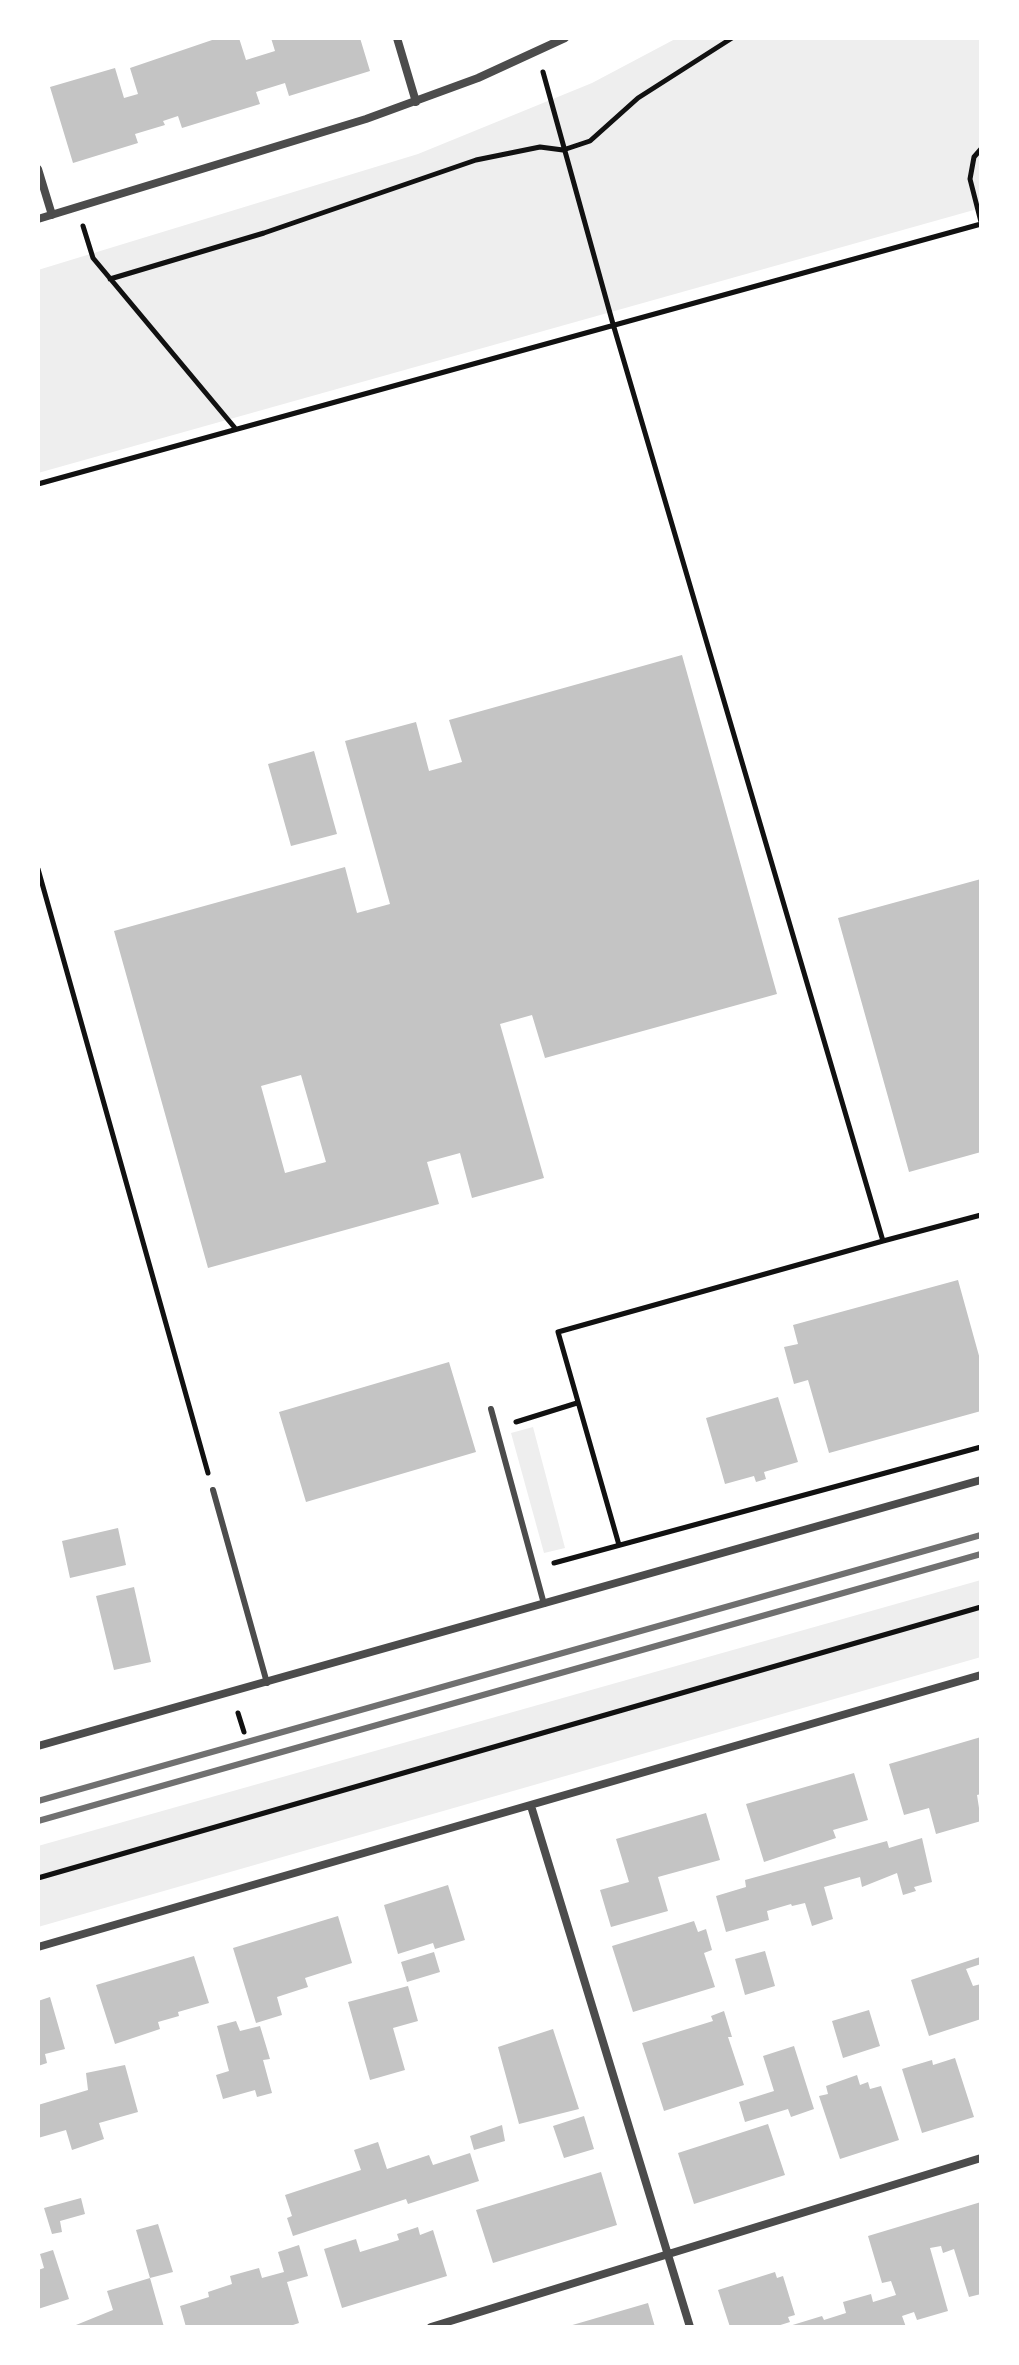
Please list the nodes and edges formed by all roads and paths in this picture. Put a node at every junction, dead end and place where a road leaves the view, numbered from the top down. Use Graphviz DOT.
graph roads {
  1 [pos="397,38"];
  2 [pos="565,38"];
  3 [pos="732,38"];
  4 [pos="538,52"];
  5 [pos="416,102"];
  6 [pos="981,149"];
  7 [pos="563,150"];
  8 [pos="38,169"];
  9 [pos="77,207"];
  10 [pos="52,215"];
  11 [pos="38,219"];
  12 [pos="981,223"];
  13 [pos="110,279"];
  14 [pos="613,324"];
  15 [pos="235,428"];
  16 [pos="38,484"];
  17 [pos="38,869"];
  18 [pos="981,1215"];
  19 [pos="883,1241"];
  20 [pos="577,1403"];
  21 [pos="491,1409"];
  22 [pos="496,1428"];
  23 [pos="981,1447"];
  24 [pos="981,1480"];
  25 [pos="213,1490"];
  26 [pos="619,1545"];
  27 [pos="535,1569"];
  28 [pos="544,1604"];
  29 [pos="981,1607"];
  30 [pos="981,1675"];
  31 [pos="267,1684"];
  32 [pos="38,1746"];
  33 [pos="531,1806"];
  34 [pos="38,1878"];
  35 [pos="38,1947"];
  36 [pos="981,2158"];
  37 [pos="666,2254"];
  38 [pos="431,2327"];
  39 [pos="690,2327"];
  1 -- 5 [label="street"];
  2 -- 4 [label="street"];
  3 -- 7 [label="path"];
  4 -- 5 [label="street"];
  4 -- 7 [label="path"];
  5 -- 9 [label="street"];
  6 -- 12 [label="path"];
  7 -- 13 [label="path"];
  7 -- 14 [label="path"];
  8 -- 10 [label="street"];
  9 -- 10 [label="street"];
  9 -- 13 [label="path"];
  10 -- 11 [label="street"];
  12 -- 14 [label="path"];
  13 -- 15 [label="path"];
  14 -- 15 [label="path"];
  14 -- 19 [label="path"];
  15 -- 16 [label="path"];
  17 -- 25 [label="path"];
  18 -- 19 [label="path"];
  19 -- 20 [label="path"];
  20 -- 22 [label="path"];
  20 -- 26 [label="path"];
  21 -- 22 [label="lane"];
  22 -- 27 [label="lane"];
  23 -- 26 [label="path"];
  24 -- 28 [label="street"];
  25 -- 31 [label="lane"];
  26 -- 27 [label="path"];
  27 -- 28 [label="lane"];
  28 -- 31 [label="street"];
  29 -- 34 [label="path"];
  30 -- 33 [label="street"];
  31 -- 32 [label="street"];
  33 -- 35 [label="street"];
  33 -- 37 [label="street"];
  36 -- 37 [label="street"];
  37 -- 38 [label="street"];
  37 -- 39 [label="street"];
}
